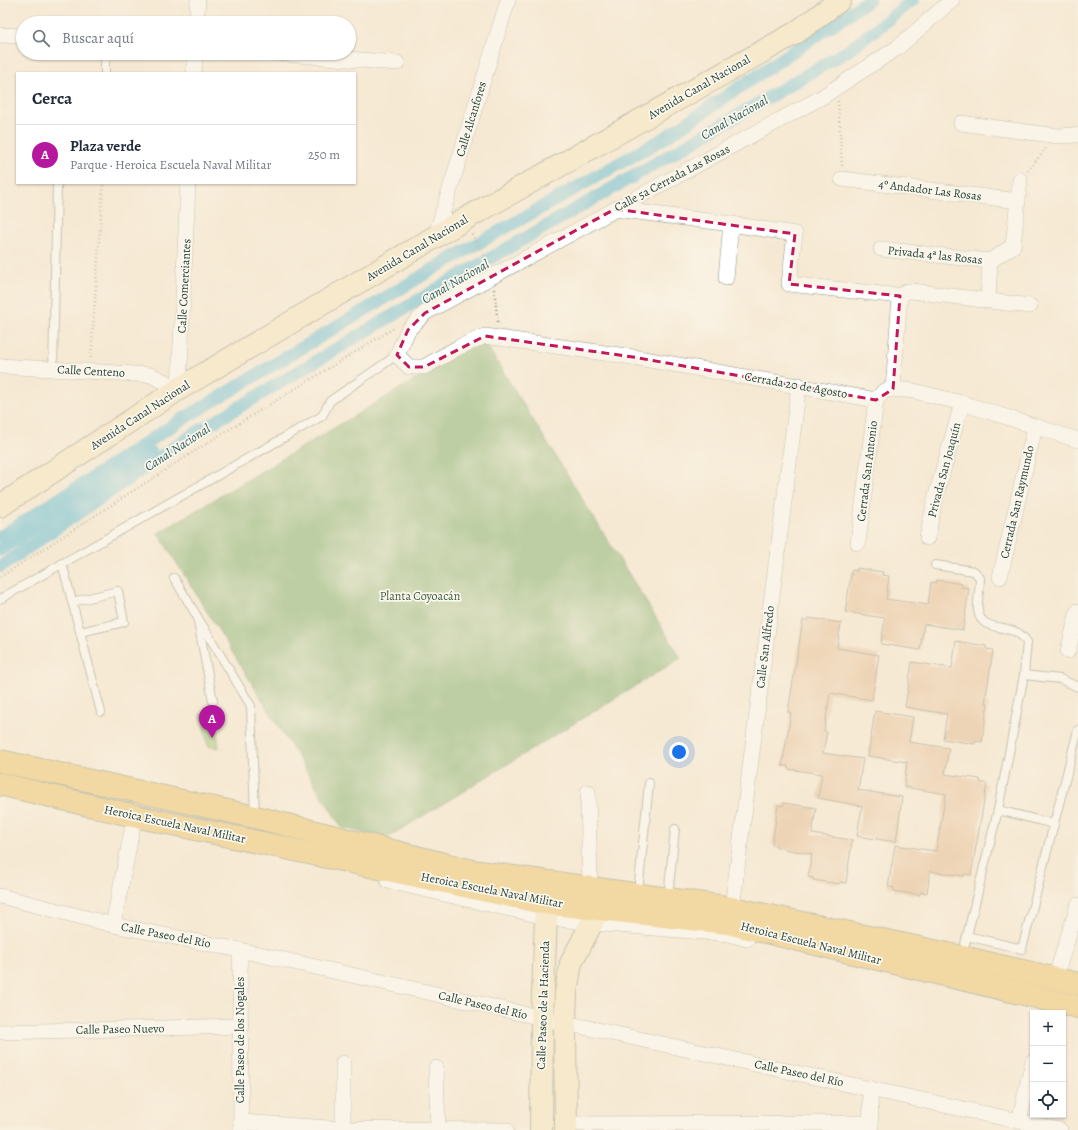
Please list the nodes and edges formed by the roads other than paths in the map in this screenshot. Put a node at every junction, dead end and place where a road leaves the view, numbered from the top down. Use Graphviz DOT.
graph roads {
  1 [pos="198,0"];
  2 [pos="508,0"];
  3 [pos="840,0"];
  4 [pos="952,0"];
  5 [pos="197,16"];
  6 [pos="0,35"];
  7 [pos="16,36"];
  8 [pos="105,60"];
  9 [pos="195,60"];
  10 [pos="356,60"];
  11 [pos="397,63"];
  12 [pos="105,72"];
  13 [pos="194,72"];
  14 [pos="961,123"];
  15 [pos="1078,134"];
  16 [pos="842,179"];
  17 [pos="1020,180"];
  18 [pos="57,184"];
  19 [pos="188,184"];
  20 [pos="1018,201"];
  21 [pos="615,209"];
  22 [pos="731,224"];
  23 [pos="435,238"];
  24 [pos="881,249"];
  25 [pos="990,262"];
  26 [pos="726,278"];
  27 [pos="906,293"];
  28 [pos="988,300"];
  29 [pos="1030,306"];
  30 [pos="397,355"];
  31 [pos="0,366"];
  32 [pos="53,369"];
  33 [pos="798,385"];
  34 [pos="179,389"];
  35 [pos="893,389"];
  36 [pos="876,400"];
  37 [pos="962,403"];
  38 [pos="1035,427"];
  39 [pos="1078,440"];
  40 [pos="0,506"];
  41 [pos="927,538"];
  42 [pos="858,543"];
  43 [pos="62,563"];
  44 [pos="935,565"];
  45 [pos="1000,577"];
  46 [pos="174,578"];
  47 [pos="0,599"];
  48 [pos="72,602"];
  49 [pos="1078,611"];
  50 [pos="196,615"];
  51 [pos="80,632"];
  52 [pos="1068,651"];
  53 [pos="1024,675"];
  54 [pos="1078,687"];
  55 [pos="213,701"];
  56 [pos="101,712"];
  57 [pos="1078,730"];
  58 [pos="0,761"];
  59 [pos="649,783"];
  60 [pos="0,784"];
  61 [pos="588,792"];
  62 [pos="998,810"];
  63 [pos="255,817"];
  64 [pos="134,820"];
  65 [pos="1054,824"];
  66 [pos="675,829"];
  67 [pos="543,880"];
  68 [pos="590,887"];
  69 [pos="638,894"];
  70 [pos="0,896"];
  71 [pos="668,898"];
  72 [pos="1078,905"];
  73 [pos="732,908"];
  74 [pos="544,910"];
  75 [pos="595,916"];
  76 [pos="114,925"];
  77 [pos="1078,939"];
  78 [pos="964,946"];
  79 [pos="240,950"];
  80 [pos="1062,981"];
  81 [pos="1046,1007"];
  82 [pos="1078,1007"];
  83 [pos="1078,1016"];
  84 [pos="542,1018"];
  85 [pos="565,1023"];
  86 [pos="241,1026"];
  87 [pos="0,1032"];
  88 [pos="343,1063"];
  89 [pos="436,1068"];
  90 [pos="1030,1074"];
  91 [pos="870,1088"];
  92 [pos="1019,1121"];
  93 [pos="241,1126"];
  94 [pos="566,1127"];
  95 [pos="871,1127"];
  96 [pos="343,1129"];
  97 [pos="438,1129"];
  98 [pos="506,1130"];
  99 [pos="541,1130"];
  100 [pos="1060,1130"];
  1 -- 5 [label="street"];
  2 -- 23 [label="street, Calle Alcanfores"];
  3 -- 23 [label="street, Avenida Canal Nacional"];
  4 -- 21 [label="street, Calle 5a Cerrada Las Rosas"];
  6 -- 7 [label="street"];
  8 -- 12 [label="lane"];
  9 -- 13 [label="street"];
  10 -- 11 [label="street"];
  14 -- 15 [label="street"];
  16 -- 20 [label="street, 4º Andador Las Rosas"];
  17 -- 20 [label="street"];
  18 -- 32 [label="lane"];
  19 -- 34 [label="street, Calle Comerciantes"];
  20 -- 25 [label="street"];
  21 -- 22 [label="street"];
  21 -- 30 [label="street, Calle 5a Cerrada Las Rosas"];
  22 -- 26 [label="street"];
  22 -- 27 [label="street"];
  23 -- 34 [label="street, Avenida Canal Nacional"];
  24 -- 25 [label="street, Privada 4ª las Rosas"];
  25 -- 28 [label="street"];
  27 -- 28 [label="street"];
  27 -- 35 [label="street"];
  28 -- 29 [label="street"];
  30 -- 33 [label="street, Cerrada 20 de Agosto"];
  30 -- 43 [label="lane"];
  31 -- 32 [label="street, Calle Centeno"];
  32 -- 34 [label="street, Calle Centeno"];
  33 -- 36 [label="street, Cerrada 20 de Agosto"];
  33 -- 73 [label="street, Calle San Alfredo"];
  34 -- 40 [label="street, Avenida Canal Nacional"];
  35 -- 36 [label="street"];
  35 -- 37 [label="street"];
  36 -- 42 [label="street, Cerrada San Antonio"];
  37 -- 38 [label="street"];
  37 -- 41 [label="street, Privada San Joaquín"];
  38 -- 39 [label="street"];
  38 -- 45 [label="street, Cerrada San Raymundo"];
  43 -- 47 [label="lane"];
  43 -- 48 [label="lane"];
  44 -- 53 [label="lane"];
  46 -- 50 [label="lane"];
  48 -- 51 [label="lane"];
  48 -- 51 [label="lane"];
  49 -- 52 [label="street"];
  50 -- 55 [label="lane"];
  50 -- 63 [label="lane"];
  51 -- 56 [label="lane"];
  53 -- 54 [label="lane"];
  53 -- 62 [label="lane"];
  57 -- 65 [label="lane"];
  58 -- 63 [label="main road, Heroica Escuela Naval Militar"];
  59 -- 69 [label="lane"];
  60 -- 64 [label="main road, Heroica Escuela Naval Militar"];
  61 -- 68 [label="street"];
  62 -- 65 [label="lane"];
  62 -- 78 [label="lane"];
  63 -- 67 [label="main road, Heroica Escuela Naval Militar"];
  64 -- 74 [label="main road, Heroica Escuela Naval Militar"];
  64 -- 76 [label="street"];
  65 -- 78 [label="lane"];
  66 -- 71 [label="lane"];
  67 -- 68 [label="main road, Heroica Escuela Naval Militar"];
  67 -- 74 [label="street, Calle Paseo de la Hacienda"];
  68 -- 69 [label="main road, Heroica Escuela Naval Militar"];
  69 -- 71 [label="main road, Heroica Escuela Naval Militar"];
  70 -- 76 [label="street, Calle Paseo del Río"];
  71 -- 73 [label="main road, Heroica Escuela Naval Militar"];
  72 -- 80 [label="street"];
  73 -- 78 [label="main road, Heroica Escuela Naval Militar"];
  74 -- 75 [label="main road, Heroica Escuela Naval Militar"];
  74 -- 84 [label="street, Calle Paseo de la Hacienda"];
  75 -- 81 [label="main road, Heroica Escuela Naval Militar"];
  75 -- 85 [label="street, Calle Paseo de la Hacienda"];
  76 -- 79 [label="street, Calle Paseo del Río"];
  77 -- 80 [label="street"];
  78 -- 80 [label="main road, Heroica Escuela Naval Militar"];
  79 -- 84 [label="street, Calle Paseo del Río"];
  79 -- 86 [label="street, Calle Paseo de los Nogales"];
  80 -- 81 [label="street"];
  81 -- 82 [label="main road, Heroica Escuela Naval Militar"];
  81 -- 83 [label="street, Heroica Escuela Naval Militar"];
  84 -- 85 [label="street, Calle Paseo del Río"];
  84 -- 99 [label="street, Calle Paseo de la Hacienda"];
  85 -- 91 [label="street, Calle Paseo del Río"];
  85 -- 94 [label="street, Calle Paseo de la Hacienda"];
  86 -- 87 [label="street, Calle Paseo Nuevo"];
  86 -- 93 [label="street, Calle Paseo de los Nogales"];
  88 -- 96 [label="street"];
  89 -- 97 [label="street"];
  90 -- 92 [label="street"];
  91 -- 92 [label="street, Calle Paseo del Río"];
  91 -- 95 [label="street"];
  92 -- 100 [label="street, Calle Paseo del Río"];
  93 -- 96 [label="street"];
  94 -- 95 [label="street"];
  96 -- 97 [label="street"];
  97 -- 98 [label="street"];
}
